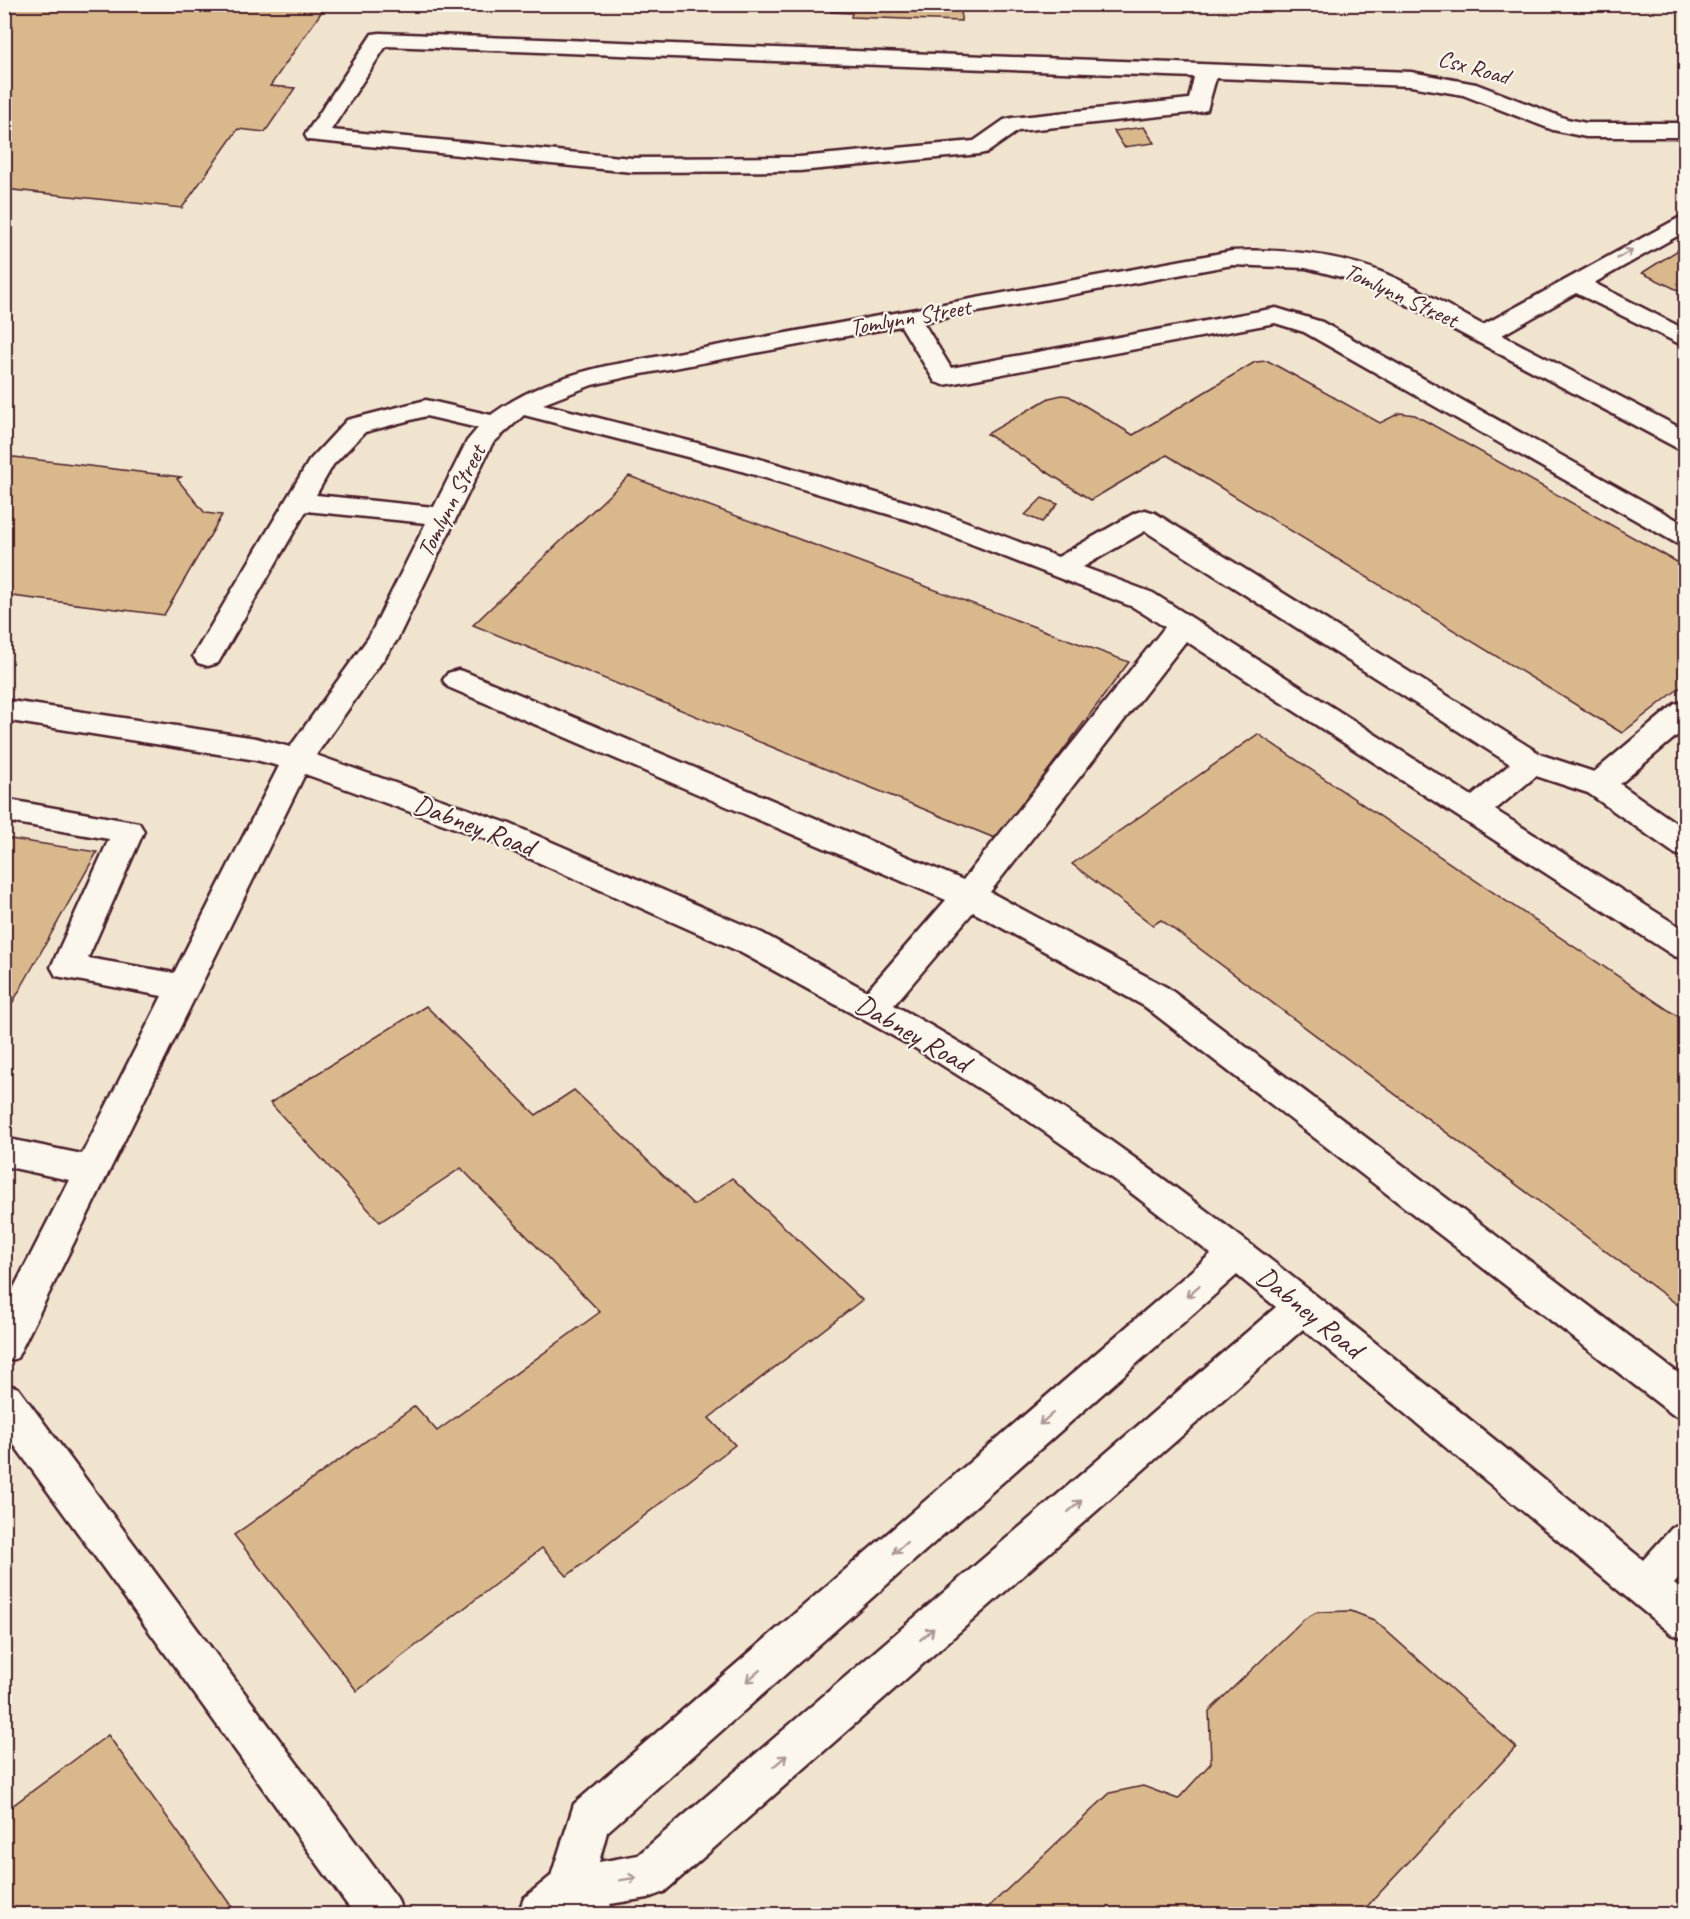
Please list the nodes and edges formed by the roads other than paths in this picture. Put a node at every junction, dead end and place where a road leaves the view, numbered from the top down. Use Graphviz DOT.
graph roads {
  1 [pos="1206,72"];
  2 [pos="1686,130"];
  3 [pos="1686,221"];
  4 [pos="1574,283"];
  5 [pos="908,317"];
  6 [pos="1484,335"];
  7 [pos="1686,340"];
  8 [pos="519,406"];
  9 [pos="494,424"];
  10 [pos="1686,442"];
  11 [pos="297,502"];
  12 [pos="443,516"];
  13 [pos="1686,537"];
  14 [pos="1060,568"];
  15 [pos="1182,626"];
  16 [pos="208,656"];
  17 [pos="458,680"];
  18 [pos="4,710"];
  19 [pos="1686,711"];
  20 [pos="297,760"];
  21 [pos="1531,763"];
  22 [pos="1599,785"];
  23 [pos="4,810"];
  24 [pos="1473,812"];
  25 [pos="1686,846"];
  26 [pos="969,895"];
  27 [pos="1686,947"];
  28 [pos="184,987"];
  29 [pos="872,1008"];
  30 [pos="4,1152"];
  31 [pos="93,1171"];
  32 [pos="1237,1253"];
  33 [pos="1304,1306"];
  34 [pos="4,1347"];
  35 [pos="4,1400"];
  36 [pos="1686,1402"];
  37 [pos="1686,1541"];
  38 [pos="1646,1587"];
  39 [pos="1686,1620"];
  40 [pos="567,1906"];
  41 [pos="381,1914"];
  1 -- 1 [label="street, Csx Road"];
  1 -- 2 [label="street, Csx Road"];
  4 -- 3 [label="street, one-way"];
  4 -- 6 [label="street"];
  4 -- 7 [label="street"];
  5 -- 6 [label="street, Tomlynn Street"];
  5 -- 8 [label="street, Tomlynn Street"];
  5 -- 13 [label="street"];
  6 -- 10 [label="street, Tomlynn Street"];
  8 -- 9 [label="street, Tomlynn Street"];
  8 -- 14 [label="street"];
  9 -- 11 [label="street"];
  9 -- 12 [label="street, Tomlynn Street"];
  11 -- 12 [label="street"];
  11 -- 16 [label="street"];
  12 -- 20 [label="street, Tomlynn Street"];
  14 -- 15 [label="street"];
  14 -- 21 [label="street"];
  15 -- 24 [label="street"];
  15 -- 26 [label="street"];
  17 -- 26 [label="street"];
  18 -- 20 [label="street, Dabney Road"];
  19 -- 22 [label="street"];
  20 -- 28 [label="street, Tomlynn Street"];
  20 -- 29 [label="street, Dabney Road"];
  21 -- 22 [label="street"];
  21 -- 24 [label="street"];
  22 -- 25 [label="street"];
  23 -- 28 [label="street"];
  24 -- 27 [label="street"];
  26 -- 29 [label="street"];
  26 -- 36 [label="street"];
  28 -- 31 [label="street, Tomlynn Street"];
  29 -- 32 [label="street, Dabney Road"];
  30 -- 31 [label="street"];
  31 -- 34 [label="street, Tomlynn Street"];
  32 -- 33 [label="street, Dabney Road"];
  32 -- 40 [label="street, one-way"];
  33 -- 38 [label="street, Dabney Road"];
  40 -- 33 [label="street, one-way"];
  35 -- 41 [label="street"];
  37 -- 38 [label="street"];
  38 -- 39 [label="street, Dabney Road"];
}
